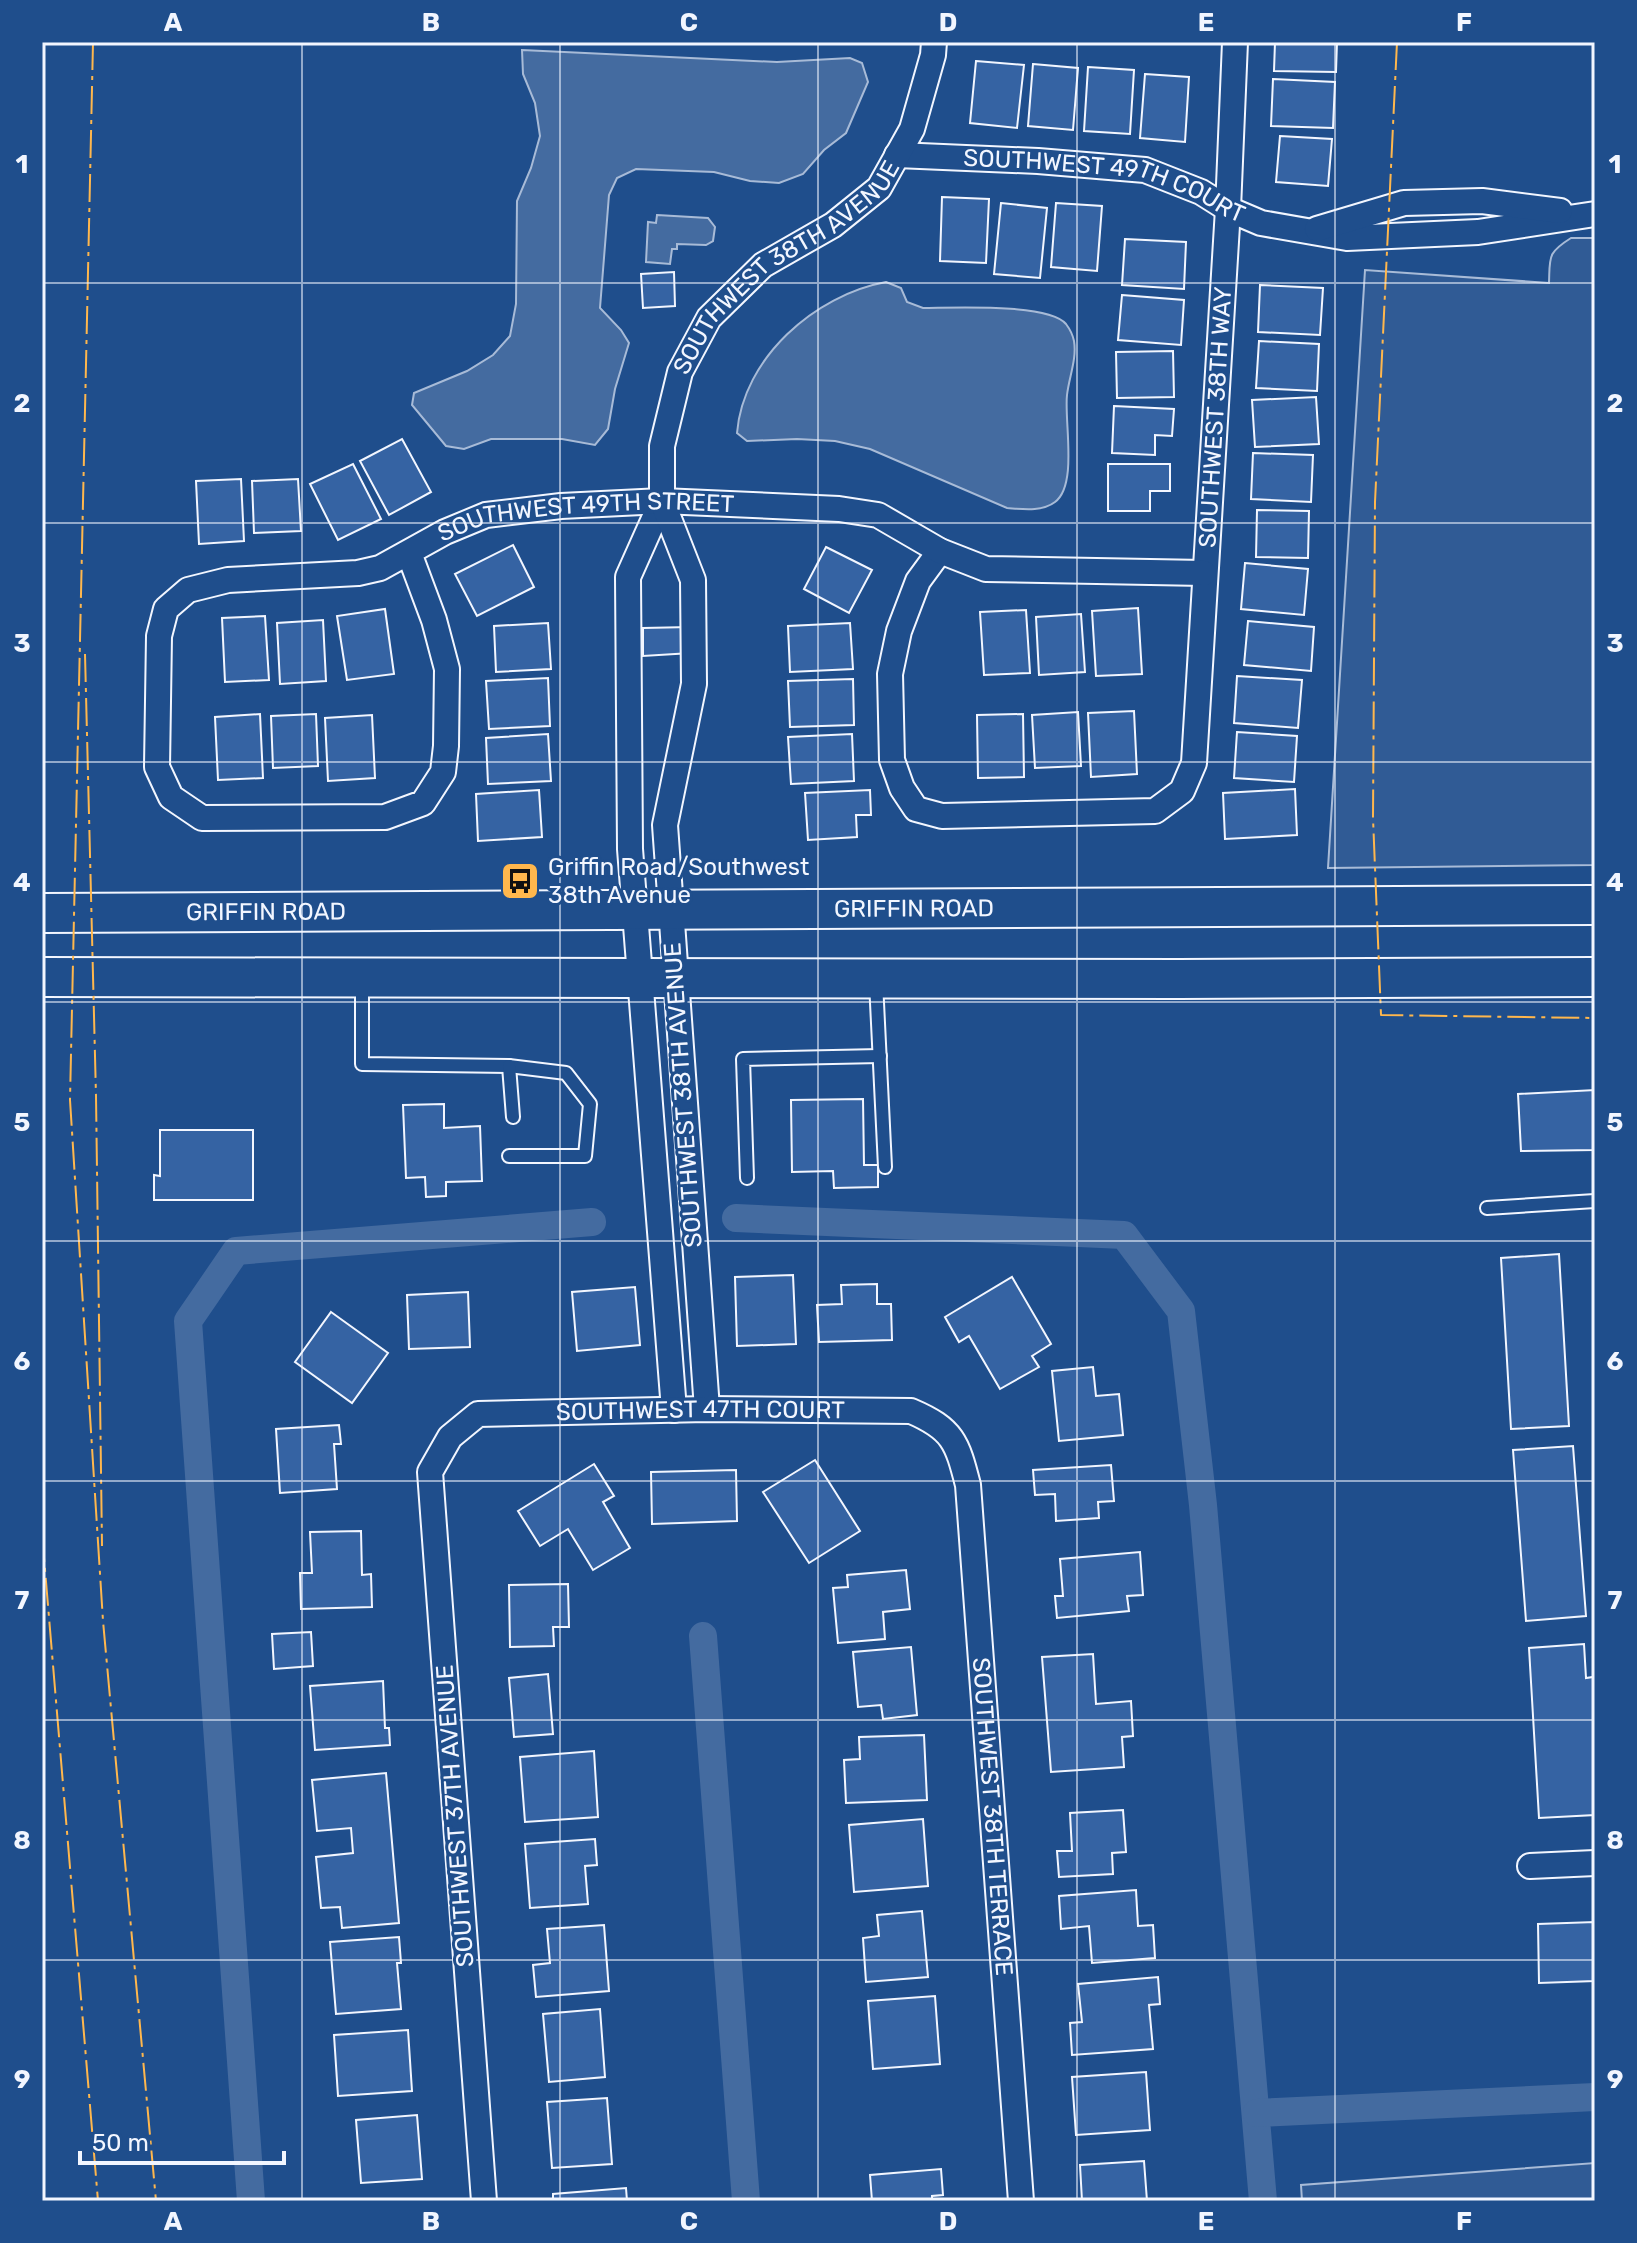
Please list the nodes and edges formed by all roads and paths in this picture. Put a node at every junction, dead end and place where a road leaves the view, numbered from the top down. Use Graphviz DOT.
graph roads {
  1 [pos="934,42"];
  2 [pos="1235,42"];
  3 [pos="897,155"];
  4 [pos="1228,209"];
  5 [pos="1590,214"];
  6 [pos="662,501"];
  7 [pos="940,551"];
  8 [pos="409,553"];
  9 [pos="1204,573"];
  10 [pos="1595,905"];
  11 [pos="652,911"];
  12 [pos="42,913"];
  13 [pos="42,977"];
  14 [pos="362,977"];
  15 [pos="1595,977"];
  16 [pos="657,978"];
  17 [pos="876,978"];
  18 [pos="880,1056"];
  19 [pos="509,1066"];
  20 [pos="513,1117"];
  21 [pos="509,1156"];
  22 [pos="885,1167"];
  23 [pos="747,1178"];
  24 [pos="1595,1201"];
  25 [pos="1487,1208"];
  26 [pos="707,1409"];
  27 [pos="674,1410"];
  28 [pos="950,1436"];
  29 [pos="450,1437"];
  30 [pos="1595,1863"];
  31 [pos="1530,1866"];
  32 [pos="484,2201"];
  33 [pos="1021,2201"];
  1 -- 3 [label="street, SOUTHWEST 38TH AVENUE"];
  2 -- 4 [label="street, SOUTHWEST 38TH WAY"];
  3 -- 4 [label="street, SOUTHWEST 49TH COURT"];
  3 -- 6 [label="street, SOUTHWEST 38TH AVENUE"];
  4 -- 5 [label="street, SOUTHWEST 49TH COURT"];
  4 -- 9 [label="street, SOUTHWEST 38TH WAY"];
  6 -- 7 [label="street, SOUTHWEST 49TH STREET"];
  6 -- 8 [label="street, SOUTHWEST 49TH STREET"];
  6 -- 11 [label="street, SOUTHWEST 38TH AVENUE"];
  6 -- 11 [label="street, SOUTHWEST 38TH AVENUE"];
  7 -- 9 [label="street, SOUTHWEST 49TH STREET"];
  7 -- 9 [label="street, SOUTHWEST 38TH WAY"];
  8 -- 8 [label="street, SOUTHWEST 49TH STREET"];
  10 -- 11 [label="main road, GRIFFIN ROAD"];
  11 -- 12 [label="main road, GRIFFIN ROAD"];
  11 -- 16 [label="street, SOUTHWEST 38TH AVENUE"];
  11 -- 16 [label="street, SOUTHWEST 38TH AVENUE"];
  13 -- 14 [label="main road"];
  14 -- 16 [label="main road"];
  14 -- 19 [label="lane"];
  15 -- 17 [label="main road"];
  16 -- 17 [label="main road"];
  16 -- 26 [label="street, SOUTHWEST 38TH AVENUE"];
  16 -- 27 [label="street, SOUTHWEST 38TH AVENUE"];
  17 -- 18 [label="lane"];
  18 -- 22 [label="lane"];
  18 -- 23 [label="lane"];
  19 -- 20 [label="lane"];
  19 -- 21 [label="lane"];
  24 -- 25 [label="lane"];
  26 -- 27 [label="street, SOUTHWEST 47TH COURT"];
  26 -- 28 [label="street, SOUTHWEST 47TH COURT"];
  27 -- 29 [label="street, SOUTHWEST 47TH COURT"];
  28 -- 33 [label="street, SOUTHWEST 38TH TERRACE"];
  29 -- 32 [label="street, SOUTHWEST 37TH AVENUE"];
  30 -- 31 [label="street"];
}
